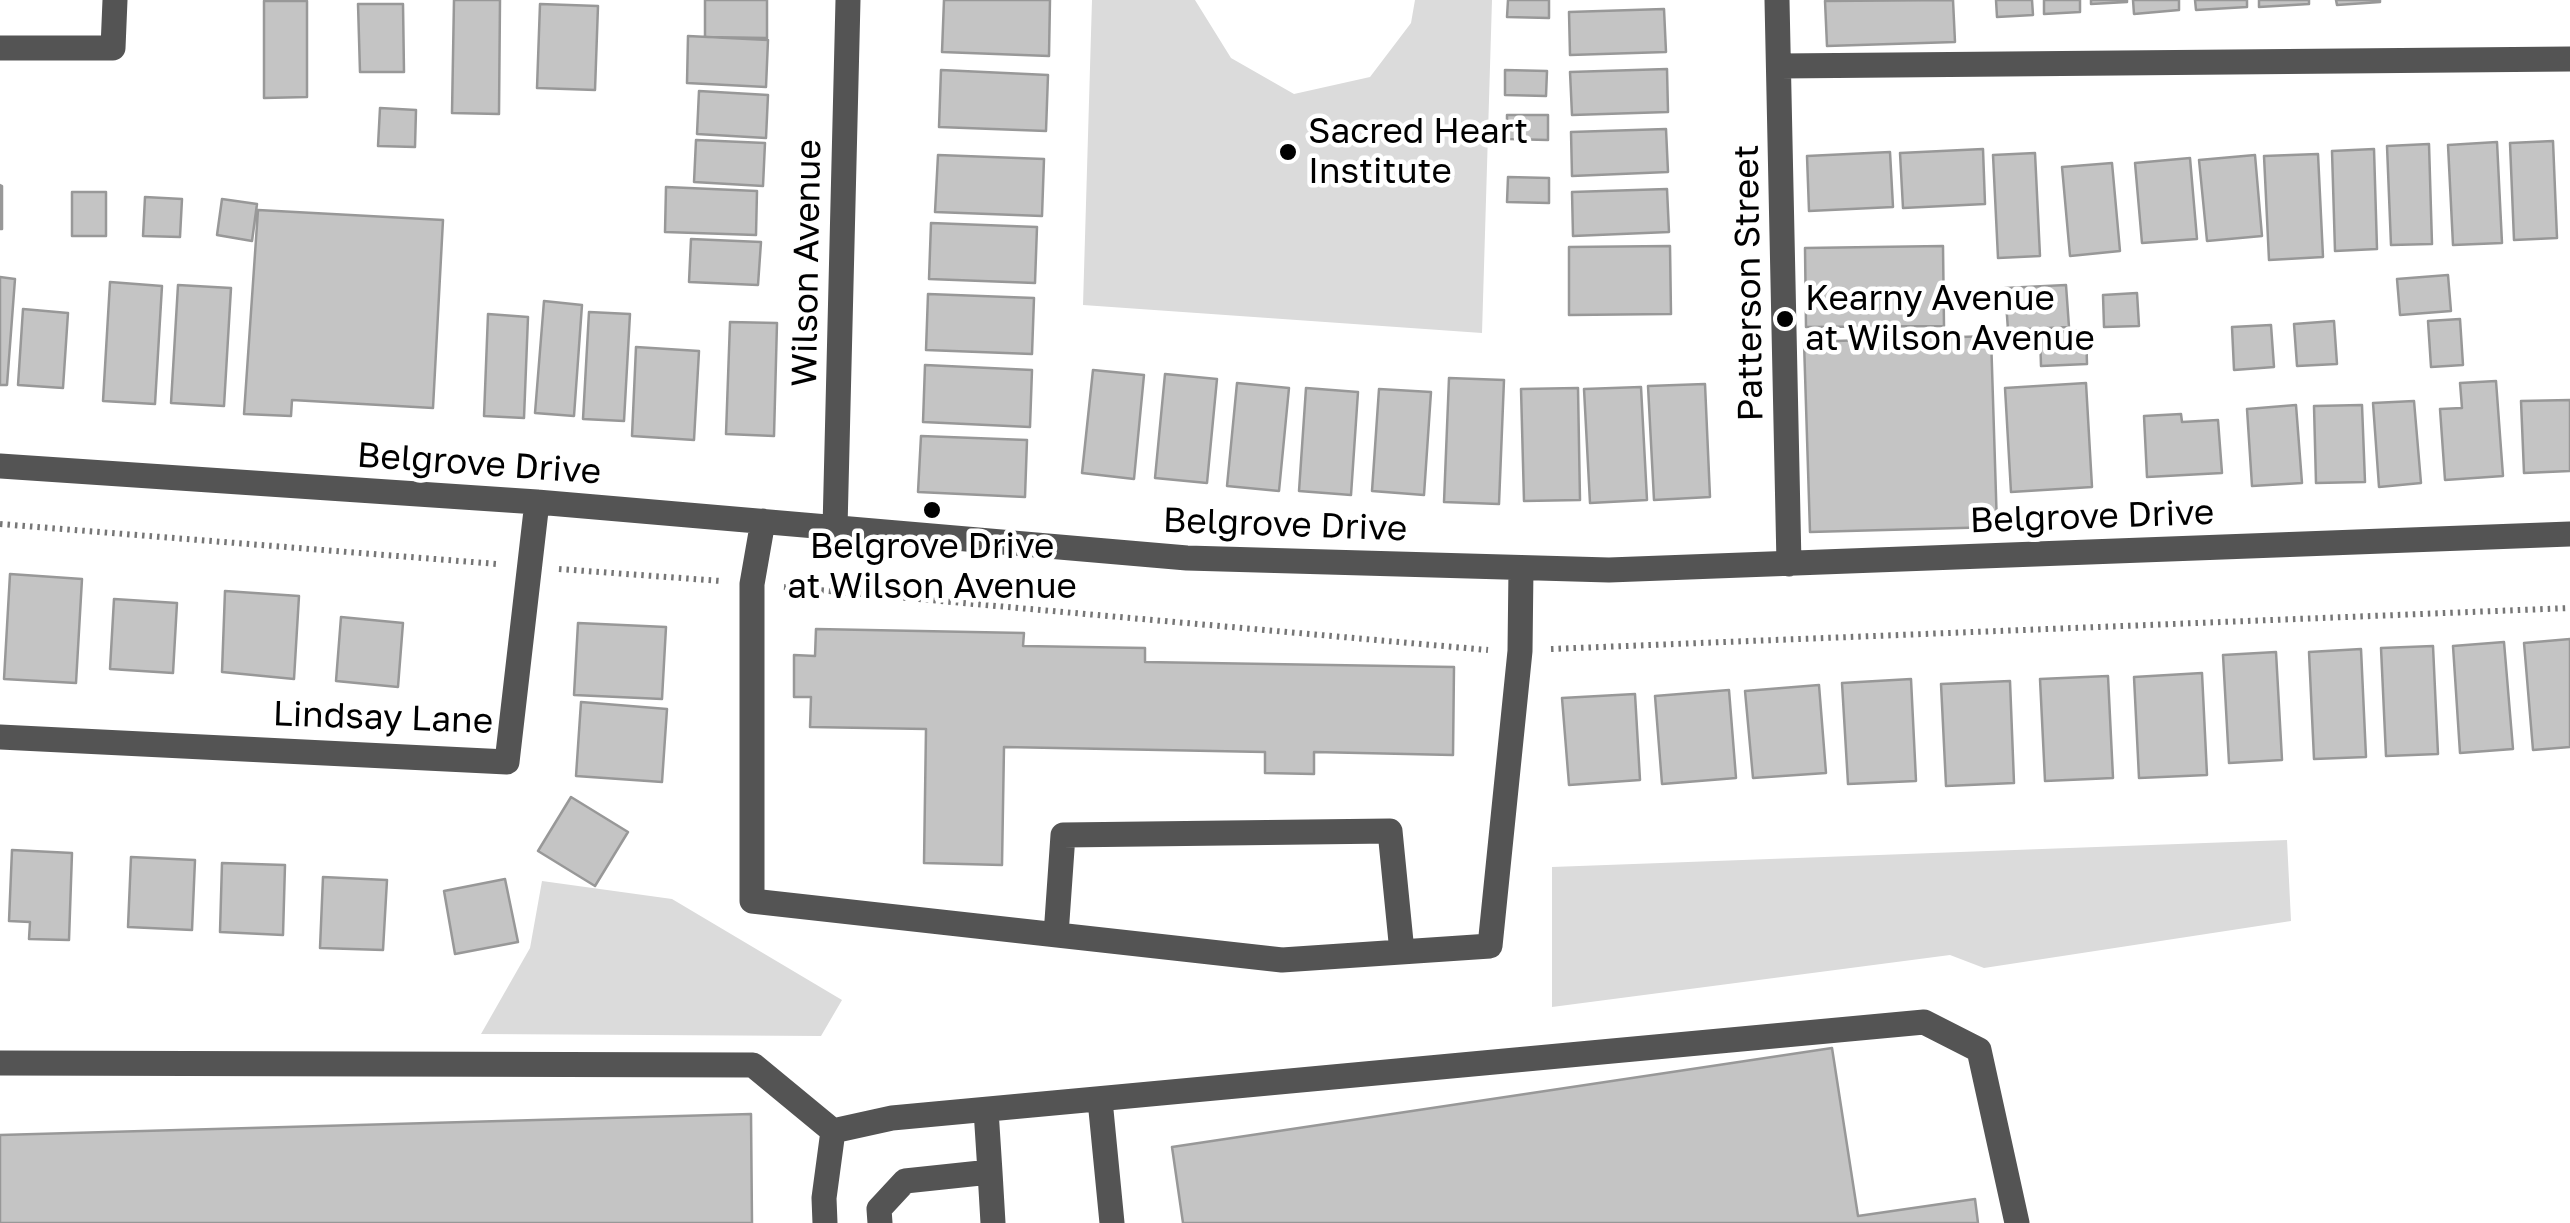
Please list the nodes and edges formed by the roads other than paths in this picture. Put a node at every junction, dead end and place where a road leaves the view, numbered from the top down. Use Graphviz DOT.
graph roads {
  1 [pos="115,0"];
  2 [pos="848,0"];
  3 [pos="1776,0"];
  4 [pos="0,48"];
  5 [pos="2570,59"];
  6 [pos="1780,66"];
  7 [pos="0,466"];
  8 [pos="537,502"];
  9 [pos="763,522"];
  10 [pos="835,528"];
  11 [pos="2570,534"];
  12 [pos="1789,564"];
  13 [pos="1521,568"];
  14 [pos="0,737"];
  15 [pos="1056,935"];
  16 [pos="1402,952"];
  17 [pos="0,1063"];
  18 [pos="1100,1100"];
  19 [pos="986,1110"];
  20 [pos="834,1132"];
  21 [pos="990,1172"];
  22 [pos="825,1223"];
  23 [pos="880,1223"];
  24 [pos="993,1223"];
  25 [pos="1112,1223"];
  26 [pos="2017,1223"];
  1 -- 4 [label="street"];
  2 -- 10 [label="street, Wilson Avenue"];
  3 -- 6 [label="street, Patterson Street"];
  5 -- 6 [label="street"];
  6 -- 12 [label="street, Patterson Street"];
  7 -- 8 [label="street, Belgrove Drive"];
  8 -- 9 [label="street, Belgrove Drive"];
  8 -- 14 [label="street, Lindsay Lane"];
  9 -- 10 [label="street, Belgrove Drive"];
  9 -- 15 [label="street"];
  10 -- 13 [label="street, Belgrove Drive"];
  11 -- 12 [label="street, Belgrove Drive"];
  12 -- 13 [label="street, Belgrove Drive"];
  13 -- 16 [label="street"];
  15 -- 16 [label="street"];
  15 -- 16 [label="street"];
  17 -- 20 [label="street"];
  18 -- 19 [label="street"];
  18 -- 25 [label="street"];
  18 -- 26 [label="street"];
  19 -- 20 [label="street"];
  19 -- 21 [label="street"];
  20 -- 22 [label="street"];
  21 -- 23 [label="street"];
  21 -- 24 [label="street"];
}
